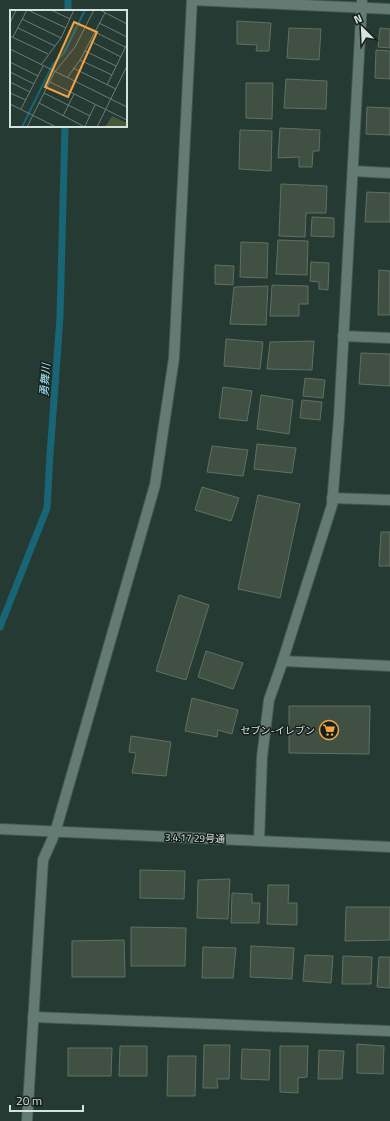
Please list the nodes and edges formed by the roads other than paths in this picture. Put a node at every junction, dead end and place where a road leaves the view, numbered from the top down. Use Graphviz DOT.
graph roads {
  1 [pos="192,0"];
  2 [pos="362,4"];
  3 [pos="390,10"];
  4 [pos="352,172"];
  5 [pos="390,173"];
  6 [pos="343,336"];
  7 [pos="390,338"];
  8 [pos="332,498"];
  9 [pos="390,500"];
  10 [pos="282,661"];
  11 [pos="390,666"];
  12 [pos="4,830"];
  13 [pos="55,833"];
  14 [pos="259,841"];
  15 [pos="390,847"];
  16 [pos="33,1017"];
  17 [pos="390,1031"];
  18 [pos="27,1121"];
  1 -- 2 [label="street"];
  1 -- 13 [label="street"];
  2 -- 3 [label="street"];
  2 -- 4 [label="street"];
  4 -- 5 [label="street"];
  4 -- 6 [label="street"];
  6 -- 7 [label="street"];
  6 -- 8 [label="street"];
  8 -- 9 [label="street"];
  8 -- 10 [label="street"];
  10 -- 11 [label="street"];
  10 -- 14 [label="street"];
  12 -- 13 [label="street, 3.4.17 29号通"];
  13 -- 14 [label="street, 3.4.17 29号通"];
  13 -- 16 [label="street"];
  14 -- 15 [label="street, 3.4.17 29号通"];
  16 -- 17 [label="street"];
  16 -- 18 [label="street"];
}
